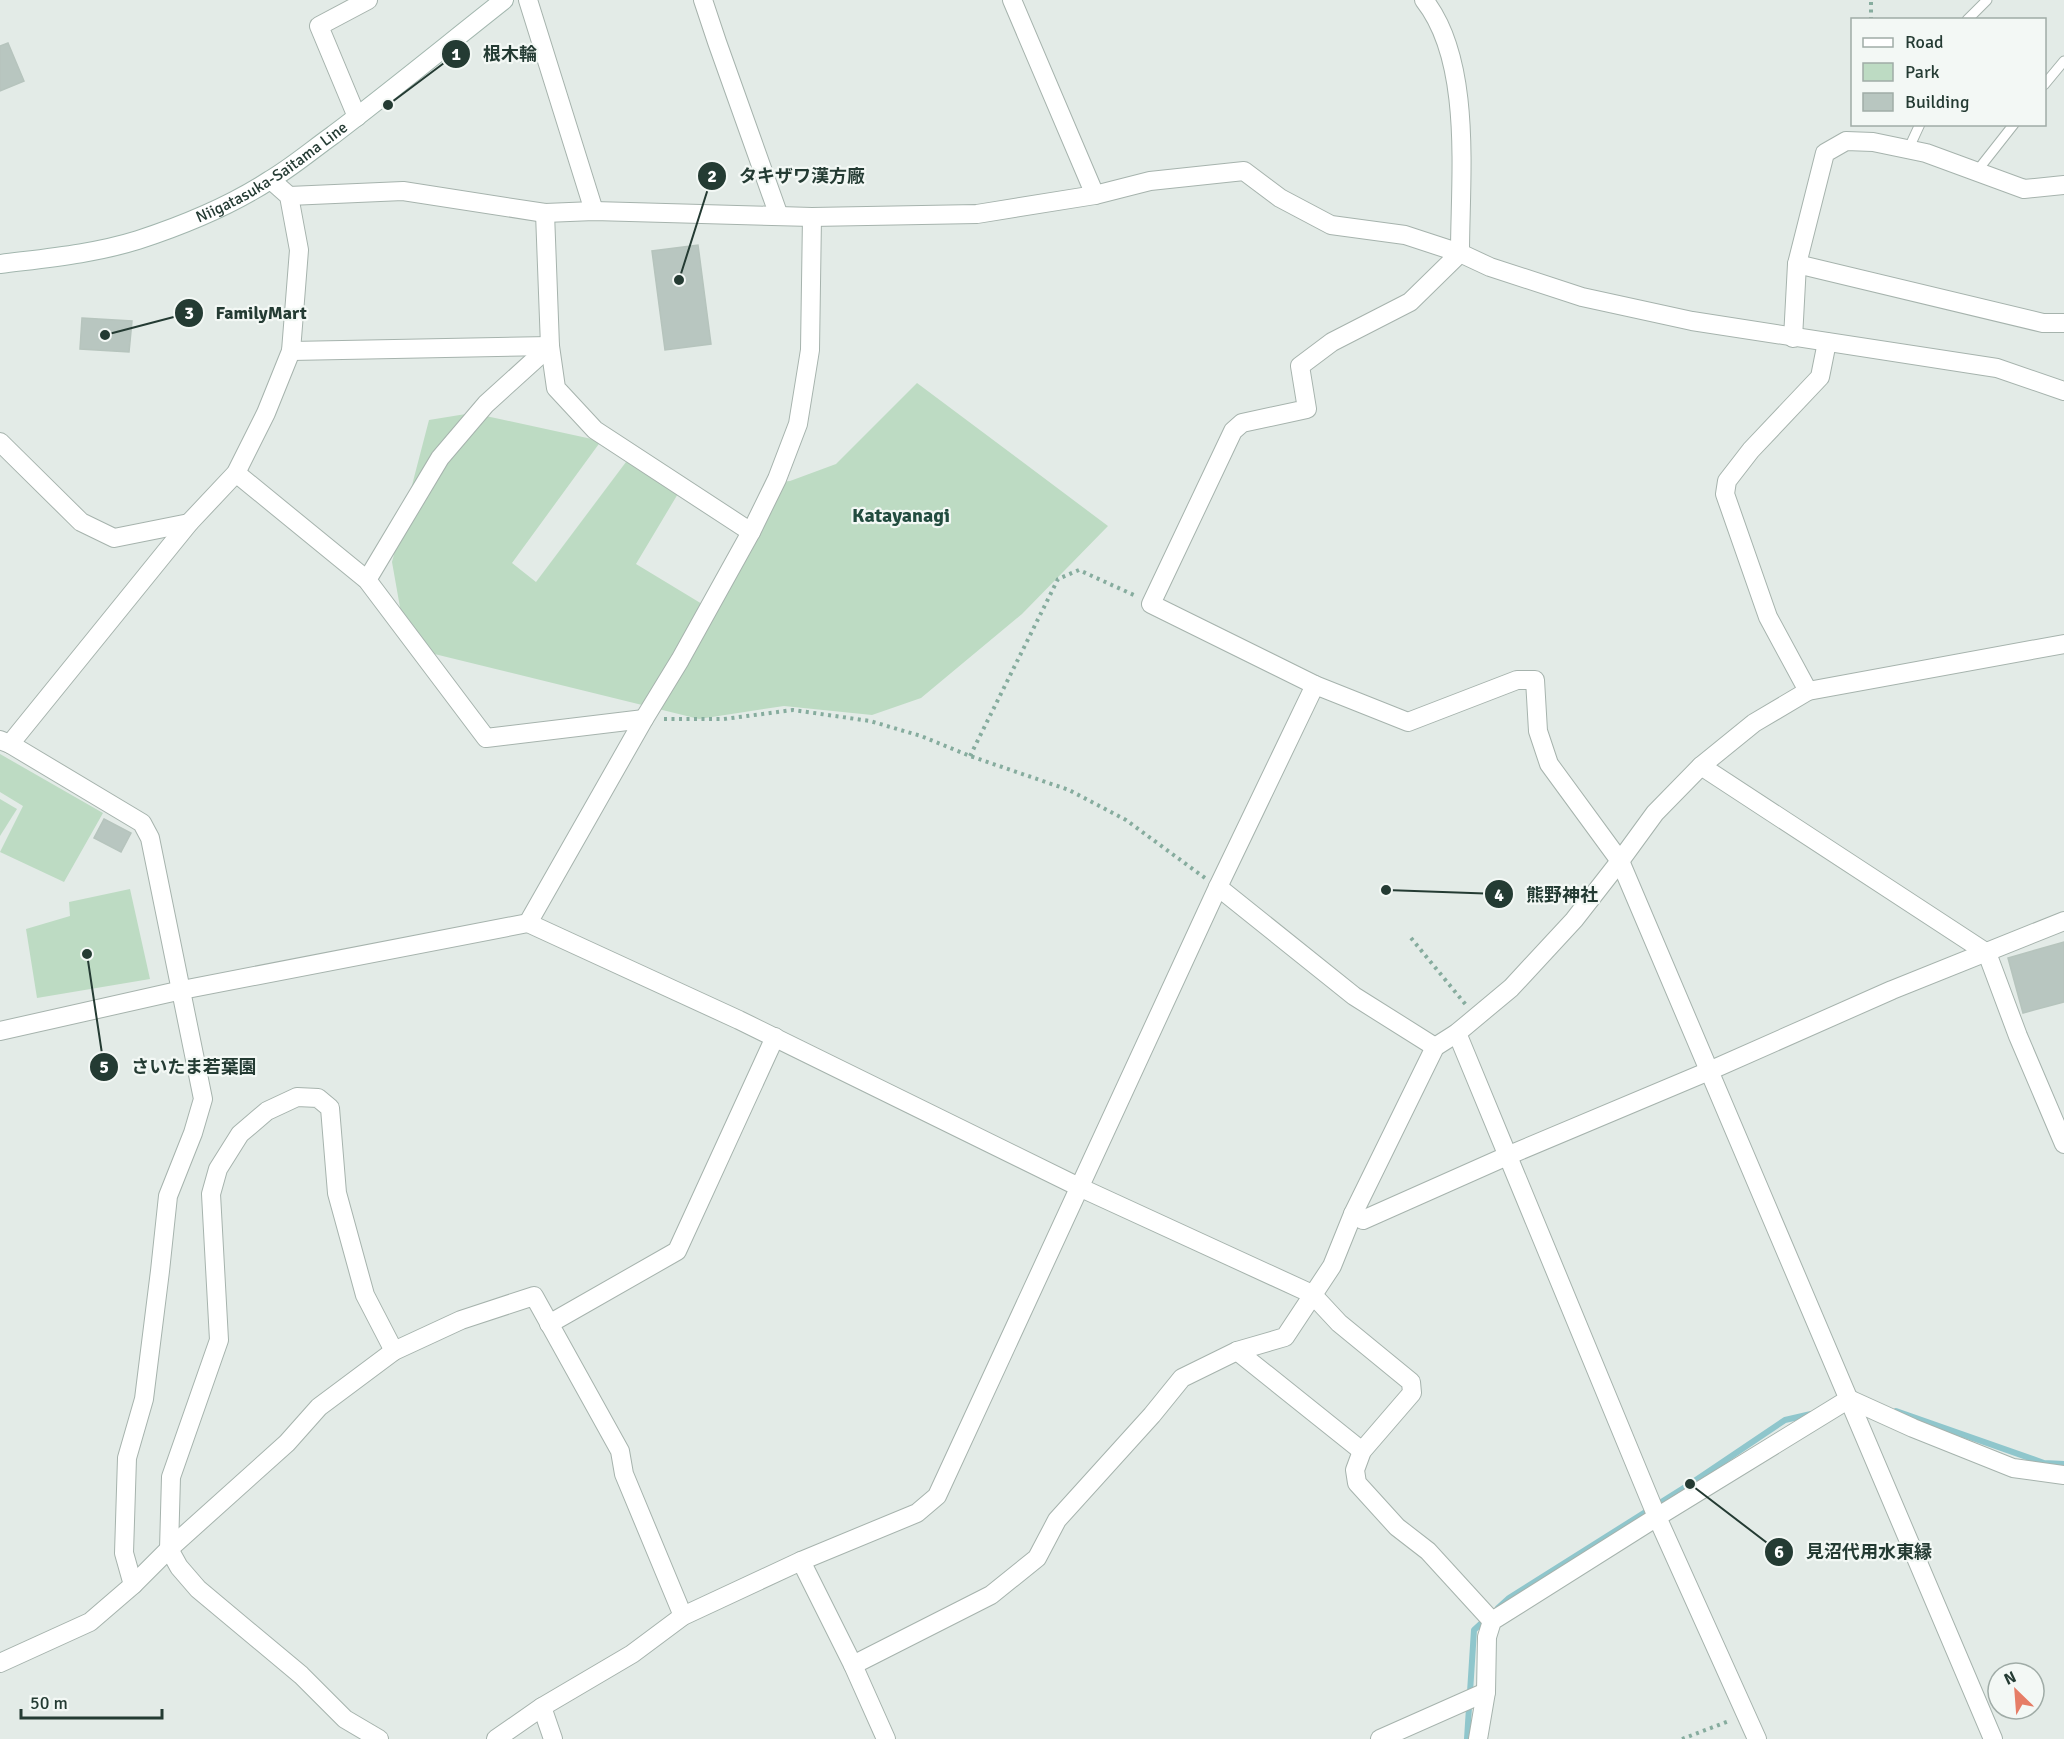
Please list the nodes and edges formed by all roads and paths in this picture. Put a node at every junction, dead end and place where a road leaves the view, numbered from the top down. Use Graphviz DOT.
graph roads {
  1 [pos="368,0"];
  2 [pos="504,0"];
  3 [pos="528,0"];
  4 [pos="703,0"];
  5 [pos="1012,0"];
  6 [pos="1424,0"];
  7 [pos="1871,0"];
  8 [pos="1987,0"];
  9 [pos="1871,18"];
  10 [pos="1969,18"];
  11 [pos="2064,61"];
  12 [pos="2046,84"];
  13 [pos="357,117"];
  14 [pos="1919,126"];
  15 [pos="2012,126"];
  16 [pos="1908,150"];
  17 [pos="1977,171"];
  18 [pos="271,180"];
  19 [pos="2064,185"];
  20 [pos="1095,195"];
  21 [pos="289,196"];
  22 [pos="594,211"];
  23 [pos="545,213"];
  24 [pos="779,216"];
  25 [pos="812,217"];
  26 [pos="1460,253"];
  27 [pos="0,264"];
  28 [pos="1797,264"];
  29 [pos="2064,323"];
  30 [pos="1793,338"];
  31 [pos="1827,342"];
  32 [pos="550,346"];
  33 [pos="291,351"];
  34 [pos="2064,391"];
  35 [pos="0,442"];
  36 [pos="236,473"];
  37 [pos="189,523"];
  38 [pos="751,532"];
  39 [pos="367,580"];
  40 [pos="1151,604"];
  41 [pos="2064,644"];
  42 [pos="1315,685"];
  43 [pos="1808,691"];
  44 [pos="644,719"];
  45 [pos="5,742"];
  46 [pos="970,756"];
  47 [pos="1701,766"];
  48 [pos="1620,861"];
  49 [pos="1218,887"];
  50 [pos="2064,921"];
  51 [pos="528,923"];
  52 [pos="1412,938"];
  53 [pos="1987,953"];
  54 [pos="182,990"];
  55 [pos="1476,1017"];
  56 [pos="0,1030"];
  57 [pos="1457,1033"];
  58 [pos="775,1037"];
  59 [pos="1435,1047"];
  60 [pos="1709,1071"];
  61 [pos="2064,1144"];
  62 [pos="1507,1156"];
  63 [pos="1079,1187"];
  64 [pos="1353,1214"];
  65 [pos="1312,1294"];
  66 [pos="549,1324"];
  67 [pos="394,1351"];
  68 [pos="1237,1351"];
  69 [pos="1849,1400"];
  70 [pos="1362,1451"];
  71 [pos="2064,1475"];
  72 [pos="1657,1517"];
  73 [pos="169,1549"];
  74 [pos="801,1561"];
  75 [pos="132,1585"];
  76 [pos="683,1616"];
  77 [pos="1492,1621"];
  78 [pos="0,1663"];
  79 [pos="852,1665"];
  80 [pos="1486,1692"];
  81 [pos="542,1707"];
  82 [pos="1747,1714"];
  83 [pos="379,1739"];
  84 [pos="495,1739"];
  85 [pos="553,1739"];
  86 [pos="886,1739"];
  87 [pos="1380,1739"];
  88 [pos="1478,1739"];
  89 [pos="1683,1739"];
  90 [pos="1756,1739"];
  91 [pos="1993,1739"];
  1 -- 13 [label="street"];
  2 -- 13 [label="street, Niigatasuka-Saitama Line"];
  3 -- 22 [label="street"];
  4 -- 24 [label="street"];
  5 -- 20 [label="street"];
  6 -- 26 [label="street"];
  7 -- 9 [label="path"];
  8 -- 10 [label="lane"];
  11 -- 12 [label="lane"];
  13 -- 18 [label="street, Niigatasuka-Saitama Line"];
  14 -- 16 [label="lane"];
  15 -- 17 [label="lane"];
  16 -- 17 [label="street"];
  16 -- 28 [label="street"];
  17 -- 19 [label="street"];
  18 -- 21 [label="street"];
  18 -- 27 [label="street, Niigatasuka-Saitama Line"];
  20 -- 25 [label="street"];
  20 -- 26 [label="street"];
  21 -- 23 [label="street"];
  21 -- 33 [label="street"];
  22 -- 23 [label="street"];
  22 -- 24 [label="street"];
  23 -- 32 [label="street"];
  24 -- 25 [label="street"];
  25 -- 38 [label="street"];
  26 -- 30 [label="street"];
  26 -- 40 [label="street"];
  28 -- 29 [label="street"];
  28 -- 30 [label="street"];
  30 -- 31 [label="street"];
  31 -- 34 [label="street"];
  31 -- 43 [label="street"];
  32 -- 33 [label="street"];
  32 -- 38 [label="street"];
  32 -- 39 [label="street"];
  33 -- 36 [label="street"];
  35 -- 37 [label="street"];
  36 -- 37 [label="street"];
  36 -- 39 [label="street"];
  37 -- 45 [label="street"];
  38 -- 44 [label="street"];
  39 -- 44 [label="street"];
  40 -- 42 [label="street"];
  40 -- 46 [label="path"];
  41 -- 43 [label="street"];
  42 -- 48 [label="street"];
  42 -- 49 [label="street"];
  43 -- 47 [label="street"];
  44 -- 46 [label="path"];
  44 -- 51 [label="street"];
  45 -- 54 [label="street"];
  46 -- 49 [label="path"];
  47 -- 48 [label="street"];
  47 -- 53 [label="street"];
  48 -- 55 [label="street"];
  48 -- 60 [label="street"];
  49 -- 59 [label="street"];
  49 -- 63 [label="street"];
  50 -- 53 [label="street"];
  51 -- 54 [label="street"];
  51 -- 58 [label="street"];
  52 -- 55 [label="path"];
  53 -- 60 [label="street"];
  53 -- 61 [label="street"];
  54 -- 56 [label="street"];
  54 -- 75 [label="street"];
  55 -- 57 [label="street"];
  57 -- 59 [label="street"];
  57 -- 62 [label="street"];
  58 -- 63 [label="street"];
  58 -- 66 [label="street"];
  59 -- 64 [label="street"];
  60 -- 62 [label="street"];
  60 -- 69 [label="street"];
  62 -- 64 [label="street"];
  62 -- 72 [label="street"];
  63 -- 65 [label="street"];
  63 -- 74 [label="street"];
  64 -- 65 [label="street"];
  65 -- 68 [label="street"];
  65 -- 70 [label="street"];
  66 -- 67 [label="street"];
  66 -- 76 [label="street"];
  67 -- 73 [label="street"];
  67 -- 73 [label="street"];
  68 -- 70 [label="street"];
  68 -- 79 [label="street"];
  69 -- 71 [label="street"];
  69 -- 72 [label="street"];
  69 -- 91 [label="street"];
  70 -- 77 [label="street"];
  72 -- 77 [label="street"];
  72 -- 82 [label="street"];
  73 -- 75 [label="street"];
  73 -- 83 [label="street"];
  74 -- 76 [label="street"];
  74 -- 79 [label="street"];
  75 -- 78 [label="street"];
  76 -- 81 [label="street"];
  77 -- 80 [label="street"];
  79 -- 86 [label="street"];
  80 -- 87 [label="street"];
  80 -- 88 [label="street"];
  81 -- 84 [label="street"];
  81 -- 85 [label="street"];
  82 -- 89 [label="path"];
  82 -- 90 [label="street"];
}
